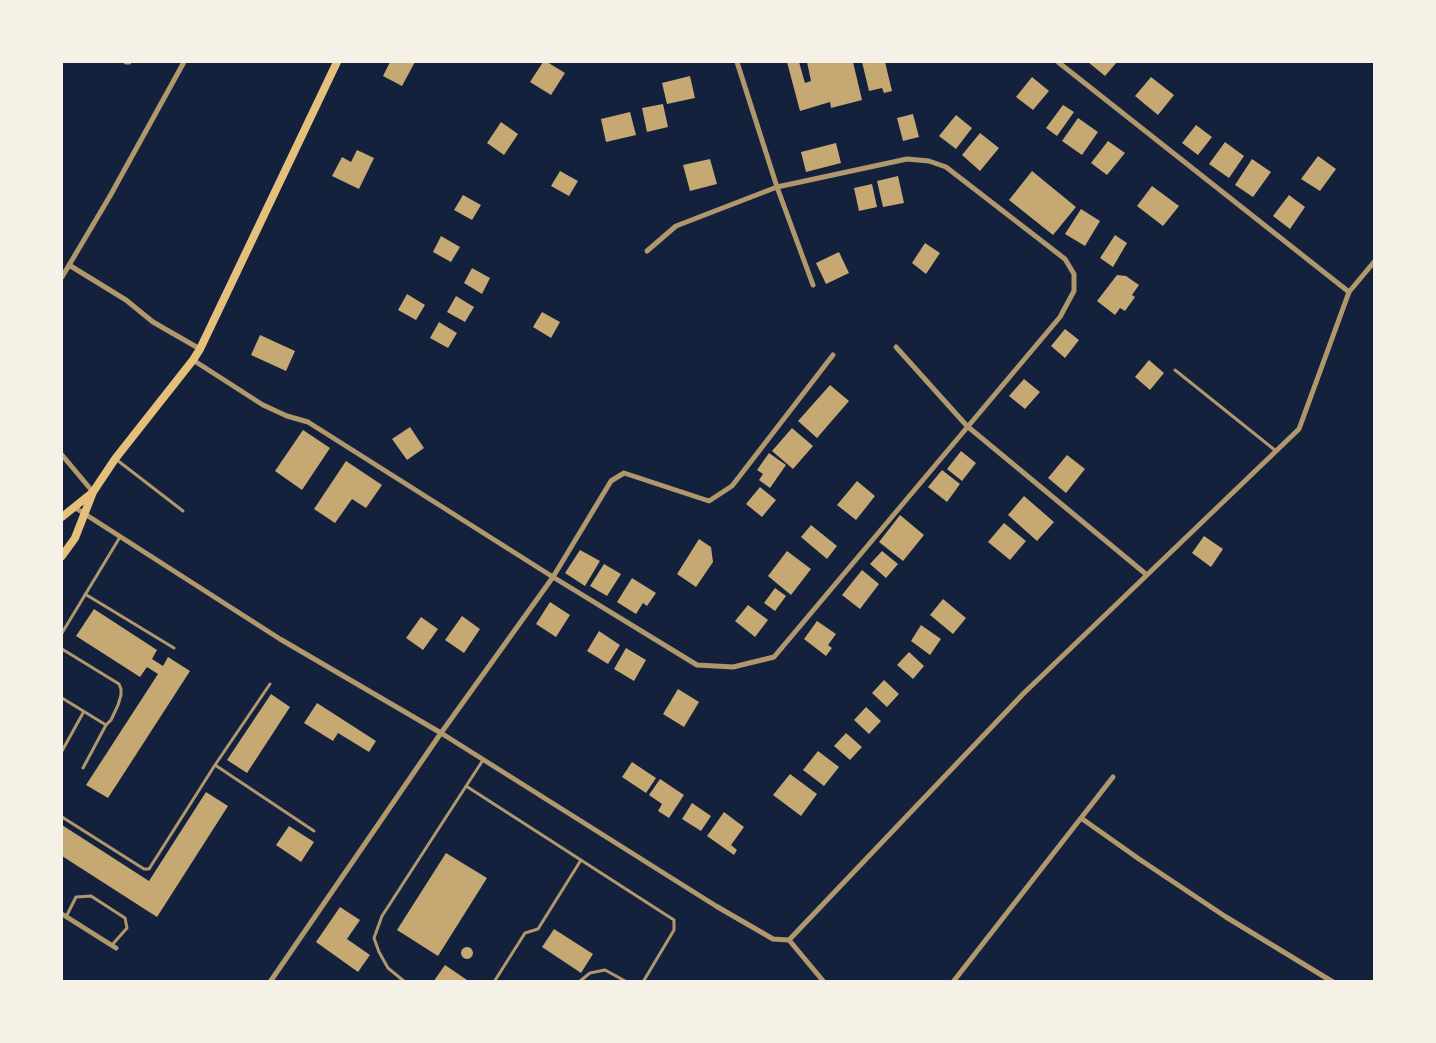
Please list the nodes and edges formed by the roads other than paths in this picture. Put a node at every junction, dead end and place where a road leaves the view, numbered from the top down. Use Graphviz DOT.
graph roads {
  1 [pos="184,62"];
  2 [pos="337,62"];
  3 [pos="737,62"];
  4 [pos="1058,62"];
  5 [pos="777,187"];
  6 [pos="647,250"];
  7 [pos="1374,262"];
  8 [pos="69,265"];
  9 [pos="62,277"];
  10 [pos="813,285"];
  11 [pos="1349,292"];
  12 [pos="896,348"];
  13 [pos="200,349"];
  14 [pos="833,355"];
  15 [pos="193,360"];
  16 [pos="1175,370"];
  17 [pos="967,426"];
  18 [pos="1276,451"];
  19 [pos="62,455"];
  20 [pos="116,459"];
  21 [pos="93,492"];
  22 [pos="74,507"];
  23 [pos="183,511"];
  24 [pos="84,514"];
  25 [pos="62,517"];
  26 [pos="120,537"];
  27 [pos="62,556"];
  28 [pos="1147,575"];
  29 [pos="553,576"];
  30 [pos="85,594"];
  31 [pos="62,633"];
  32 [pos="174,648"];
  33 [pos="62,649"];
  34 [pos="270,684"];
  35 [pos="62,698"];
  36 [pos="84,713"];
  37 [pos="106,725"];
  38 [pos="441,733"];
  39 [pos="62,751"];
  40 [pos="483,760"];
  41 [pos="215,765"];
  42 [pos="83,768"];
  43 [pos="1113,777"];
  44 [pos="466,786"];
  45 [pos="62,817"];
  46 [pos="1081,818"];
  47 [pos="314,831"];
  48 [pos="581,860"];
  49 [pos="64,915"];
  50 [pos="789,940"];
  51 [pos="114,947"];
  52 [pos="270,981"];
  53 [pos="405,981"];
  54 [pos="494,981"];
  55 [pos="579,981"];
  56 [pos="627,981"];
  57 [pos="643,981"];
  58 [pos="824,981"];
  59 [pos="953,981"];
  60 [pos="1333,981"];
  1 -- 8 [label="street"];
  2 -- 13 [label="main road"];
  3 -- 5 [label="street"];
  4 -- 11 [label="street"];
  5 -- 6 [label="street"];
  5 -- 10 [label="street"];
  5 -- 17 [label="street"];
  7 -- 11 [label="street"];
  8 -- 9 [label="street"];
  8 -- 13 [label="street"];
  11 -- 18 [label="street"];
  12 -- 17 [label="street"];
  13 -- 15 [label="main road"];
  14 -- 29 [label="street"];
  15 -- 20 [label="main road"];
  15 -- 29 [label="street"];
  16 -- 18 [label="lane"];
  17 -- 28 [label="street"];
  17 -- 29 [label="street"];
  18 -- 28 [label="street"];
  19 -- 21 [label="street"];
  20 -- 21 [label="main road"];
  20 -- 23 [label="lane"];
  21 -- 22 [label="main road"];
  21 -- 24 [label="main road"];
  22 -- 24 [label="street"];
  22 -- 25 [label="main road"];
  24 -- 26 [label="street"];
  24 -- 27 [label="main road"];
  26 -- 30 [label="lane"];
  26 -- 38 [label="street"];
  28 -- 50 [label="street"];
  29 -- 38 [label="street"];
  30 -- 31 [label="lane"];
  30 -- 32 [label="lane"];
  33 -- 37 [label="lane"];
  34 -- 41 [label="lane"];
  35 -- 36 [label="lane"];
  36 -- 37 [label="lane"];
  36 -- 39 [label="lane"];
  37 -- 42 [label="lane"];
  38 -- 40 [label="street"];
  38 -- 52 [label="street"];
  40 -- 44 [label="lane"];
  40 -- 50 [label="street"];
  41 -- 45 [label="lane"];
  41 -- 47 [label="lane"];
  43 -- 46 [label="street"];
  44 -- 48 [label="lane"];
  44 -- 53 [label="lane"];
  46 -- 59 [label="street"];
  46 -- 60 [label="street"];
  48 -- 54 [label="lane"];
  48 -- 57 [label="lane"];
  49 -- 51 [label="street"];
  49 -- 51 [label="lane"];
  50 -- 58 [label="street"];
  55 -- 56 [label="lane"];
}
